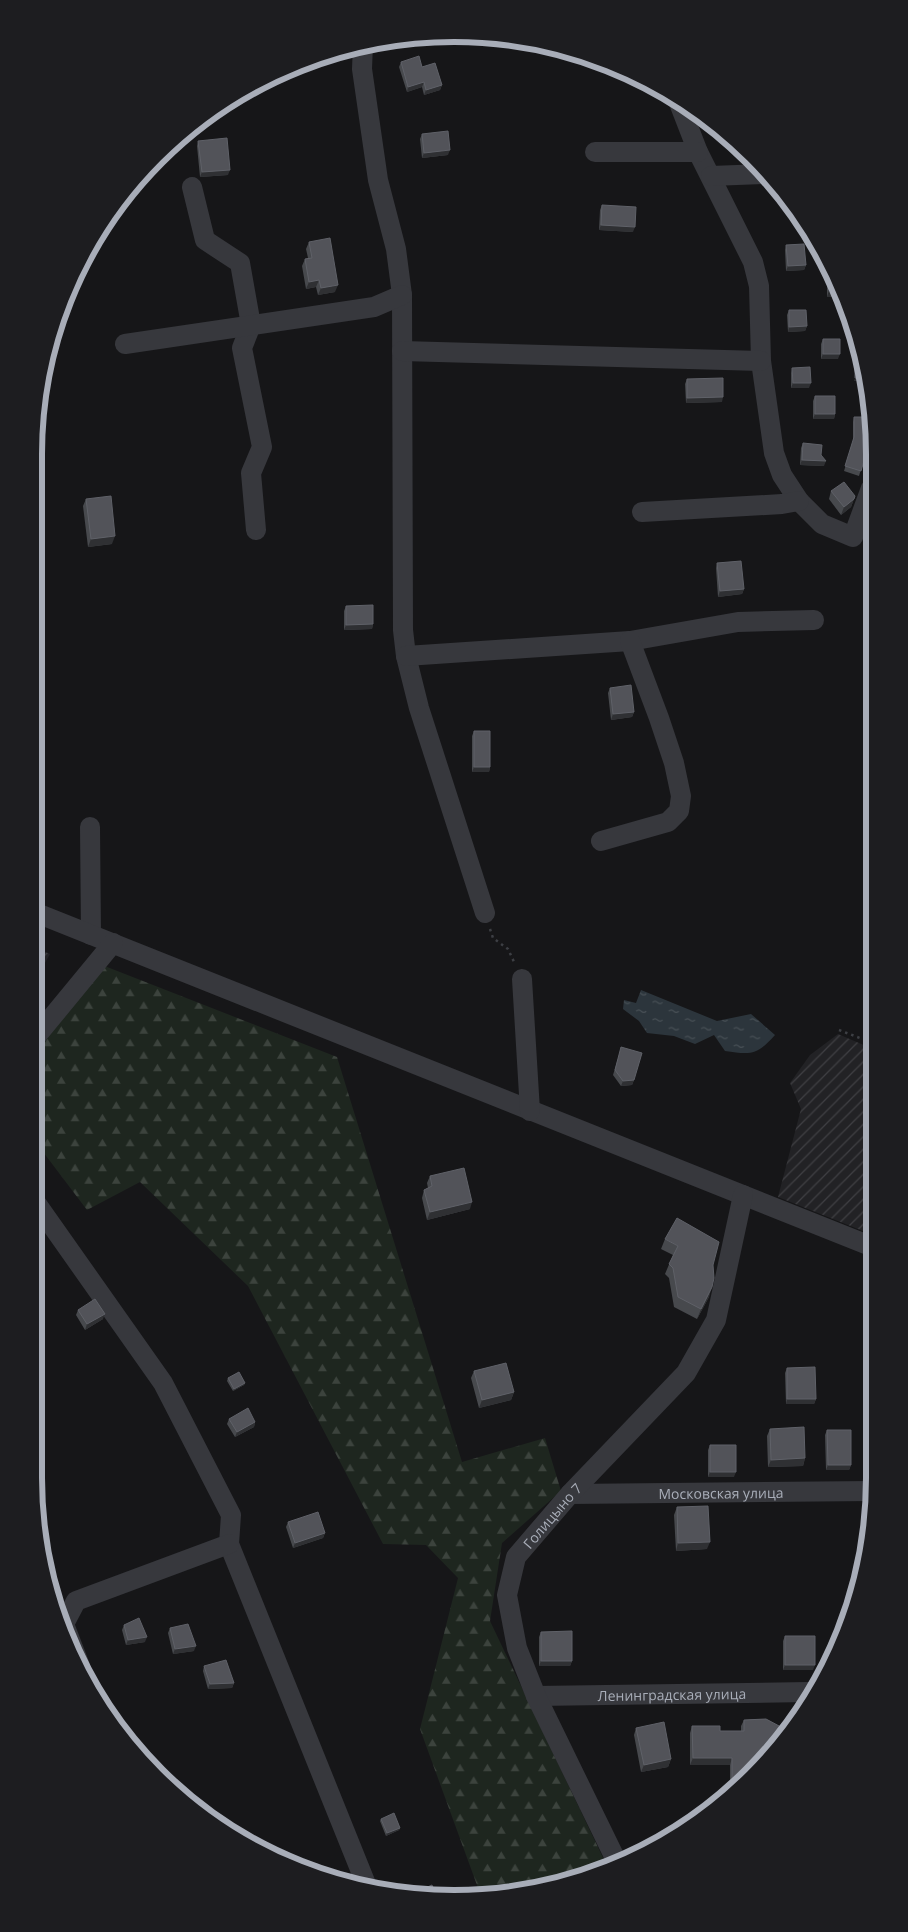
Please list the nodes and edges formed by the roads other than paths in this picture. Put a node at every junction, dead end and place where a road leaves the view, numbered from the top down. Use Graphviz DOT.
graph roads {
  1 [pos="363,53"];
  2 [pos="682,112"];
  3 [pos="595,152"];
  4 [pos="698,152"];
  5 [pos="755,174"];
  6 [pos="711,176"];
  7 [pos="192,187"];
  8 [pos="402,295"];
  9 [pos="251,325"];
  10 [pos="125,344"];
  11 [pos="402,351"];
  12 [pos="761,361"];
  13 [pos="799,501"];
  14 [pos="866,502"];
  15 [pos="642,512"];
  16 [pos="256,530"];
  17 [pos="814,620"];
  18 [pos="630,641"];
  19 [pos="406,656"];
  20 [pos="90,827"];
  21 [pos="600,841"];
  22 [pos="484,913"];
  23 [pos="42,915"];
  24 [pos="91,935"];
  25 [pos="113,943"];
  26 [pos="522,979"];
  27 [pos="42,1029"];
  28 [pos="530,1111"];
  29 [pos="743,1195"];
  30 [pos="42,1211"];
  31 [pos="866,1244"];
  32 [pos="866,1491"];
  33 [pos="570,1494"];
  34 [pos="229,1544"];
  35 [pos="67,1618"];
  36 [pos="805,1692"];
  37 [pos="536,1696"];
  38 [pos="615,1856"];
  39 [pos="364,1879"];
  1 -- 8 [label="street"];
  2 -- 4 [label="street"];
  3 -- 4 [label="street"];
  4 -- 6 [label="street"];
  5 -- 6 [label="street"];
  6 -- 12 [label="street"];
  7 -- 9 [label="street"];
  8 -- 9 [label="street"];
  8 -- 11 [label="street"];
  9 -- 10 [label="street"];
  9 -- 16 [label="street"];
  11 -- 12 [label="street"];
  11 -- 19 [label="street"];
  12 -- 13 [label="street"];
  13 -- 14 [label="street"];
  13 -- 15 [label="street"];
  17 -- 18 [label="street"];
  18 -- 19 [label="street"];
  18 -- 21 [label="street"];
  19 -- 22 [label="street"];
  20 -- 24 [label="street"];
  23 -- 24 [label="street"];
  24 -- 25 [label="street"];
  25 -- 27 [label="street"];
  25 -- 28 [label="street"];
  26 -- 28 [label="street"];
  28 -- 29 [label="street"];
  29 -- 31 [label="street"];
  29 -- 33 [label="street, Голицыно 7"];
  30 -- 34 [label="street"];
  32 -- 33 [label="street, Московская улица"];
  33 -- 37 [label="street, Голицыно 7"];
  34 -- 35 [label="street"];
  34 -- 39 [label="street"];
  36 -- 37 [label="street, Ленинградская улица"];
  37 -- 38 [label="street, Голицыно 7"];
}
